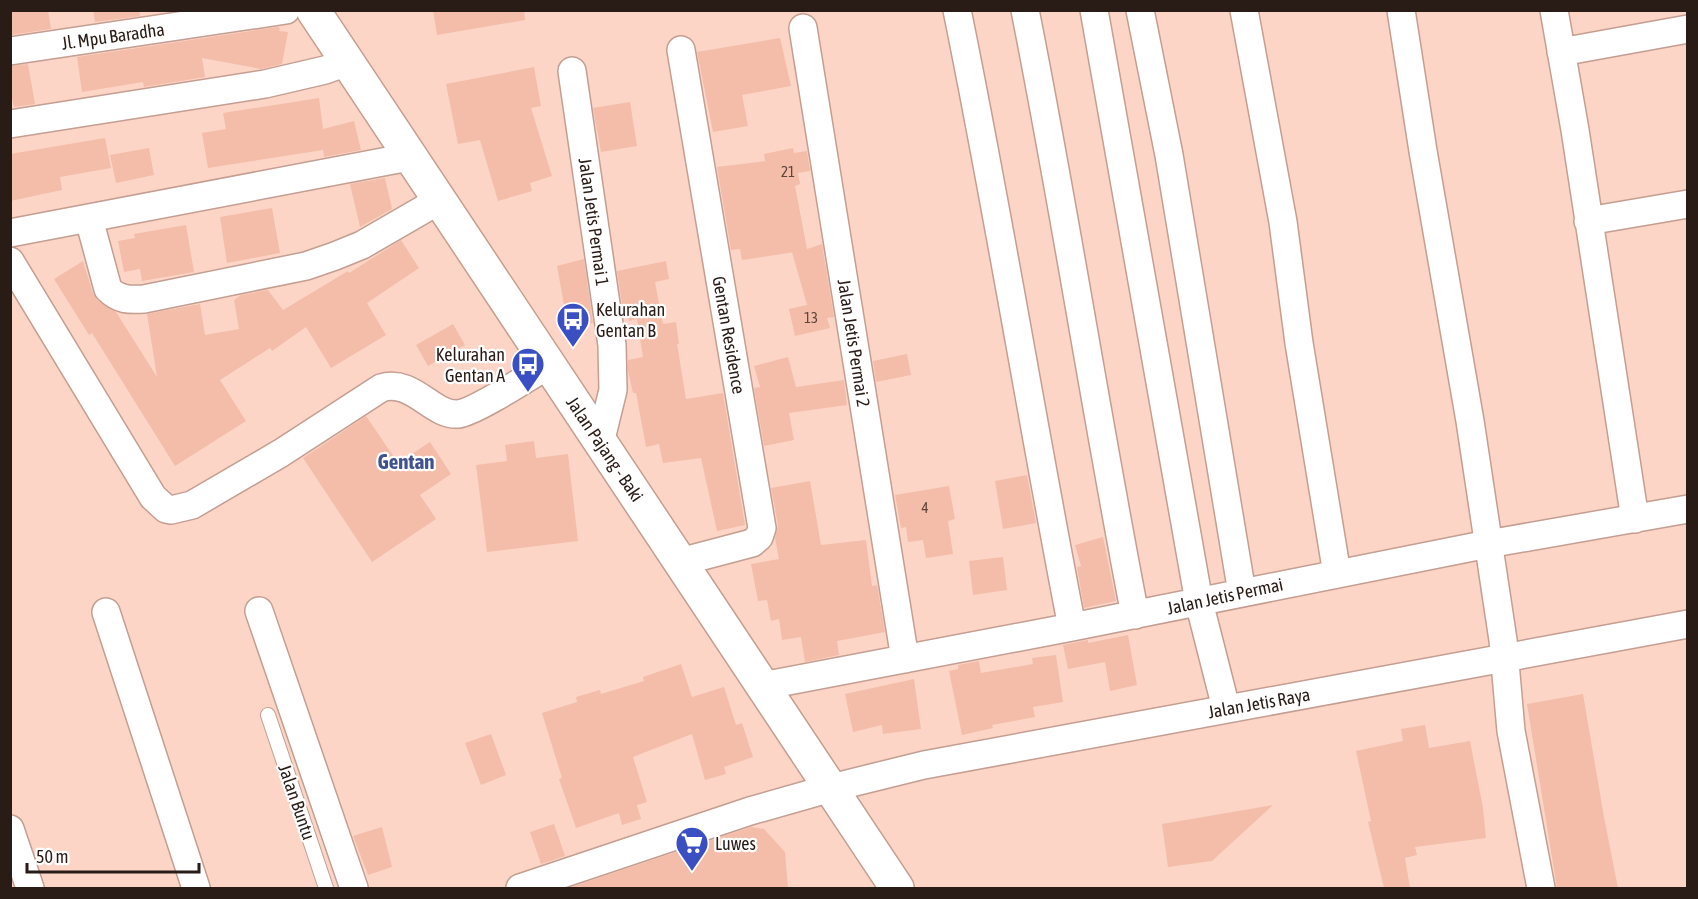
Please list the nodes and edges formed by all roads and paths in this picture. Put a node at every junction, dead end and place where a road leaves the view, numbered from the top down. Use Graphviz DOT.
graph roads {
  1 [pos="286,10"];
  2 [pos="313,10"];
  3 [pos="957,10"];
  4 [pos="1025,10"];
  5 [pos="1094,10"];
  6 [pos="1140,10"];
  7 [pos="1244,10"];
  8 [pos="1401,10"];
  9 [pos="1554,10"];
  10 [pos="803,28"];
  11 [pos="1688,29"];
  12 [pos="681,50"];
  13 [pos="10,51"];
  14 [pos="1561,52"];
  15 [pos="350,67"];
  16 [pos="572,71"];
  17 [pos="10,124"];
  18 [pos="409,157"];
  19 [pos="438,201"];
  20 [pos="1688,204"];
  21 [pos="89,219"];
  22 [pos="1588,220"];
  23 [pos="10,233"];
  24 [pos="10,261"];
  25 [pos="548,365"];
  26 [pos="600,443"];
  27 [pos="1688,509"];
  28 [pos="1635,519"];
  29 [pos="1488,544"];
  30 [pos="680,562"];
  31 [pos="1337,574"];
  32 [pos="1242,593"];
  33 [pos="1199,602"];
  34 [pos="259,611"];
  35 [pos="106,612"];
  36 [pos="1135,615"];
  37 [pos="1688,624"];
  38 [pos="1072,627"];
  39 [pos="1503,657"];
  40 [pos="905,659"];
  41 [pos="762,686"];
  42 [pos="1226,708"];
  43 [pos="268,715"];
  44 [pos="831,788"];
  45 [pos="10,829"];
  46 [pos="30,888"];
  47 [pos="196,888"];
  48 [pos="326,888"];
  49 [pos="354,888"];
  50 [pos="520,888"];
  51 [pos="897,888"];
  52 [pos="1541,888"];
  1 -- 13 [label="street, Jl. Mpu Baradha"];
  2 -- 15 [label="main road, Jalan Pajang - Baki"];
  3 -- 38 [label="street"];
  4 -- 36 [label="street"];
  5 -- 33 [label="street"];
  6 -- 32 [label="street"];
  7 -- 31 [label="street"];
  8 -- 29 [label="street"];
  9 -- 14 [label="street"];
  10 -- 40 [label="street, Jalan Jetis Permai 2"];
  11 -- 14 [label="street"];
  12 -- 30 [label="street, Gentan Residence"];
  14 -- 22 [label="street"];
  15 -- 17 [label="street"];
  15 -- 18 [label="main road, Jalan Pajang - Baki"];
  16 -- 26 [label="street, Jalan Jetis Permai 1"];
  18 -- 19 [label="main road, Jalan Pajang - Baki"];
  18 -- 21 [label="street"];
  19 -- 21 [label="street"];
  19 -- 25 [label="main road, Jalan Pajang - Baki"];
  20 -- 22 [label="street"];
  21 -- 23 [label="street"];
  22 -- 28 [label="street"];
  24 -- 25 [label="street"];
  25 -- 26 [label="main road, Jalan Pajang - Baki"];
  26 -- 30 [label="main road, Jalan Pajang - Baki"];
  27 -- 28 [label="street, Jalan Jetis Permai"];
  28 -- 29 [label="street, Jalan Jetis Permai"];
  29 -- 31 [label="street, Jalan Jetis Permai"];
  29 -- 39 [label="street"];
  30 -- 41 [label="main road, Jalan Pajang - Baki"];
  31 -- 32 [label="street, Jalan Jetis Permai"];
  32 -- 33 [label="street, Jalan Jetis Permai"];
  33 -- 36 [label="street, Jalan Jetis Permai"];
  33 -- 42 [label="street"];
  34 -- 49 [label="street"];
  35 -- 47 [label="street"];
  36 -- 38 [label="street, Jalan Jetis Permai"];
  37 -- 39 [label="street, Jalan Jetis Raya"];
  38 -- 40 [label="street, Jalan Jetis Permai"];
  39 -- 42 [label="street, Jalan Jetis Raya"];
  39 -- 52 [label="street"];
  40 -- 41 [label="street, Jalan Jetis Permai"];
  41 -- 44 [label="main road, Jalan Pajang - Baki"];
  42 -- 44 [label="street, Jalan Jetis Raya"];
  43 -- 48 [label="lane, Jalan Buntu"];
  44 -- 50 [label="street, Jalan Jetis Raya"];
  44 -- 51 [label="main road, Jalan Pajang - Baki"];
  45 -- 46 [label="street"];
}
